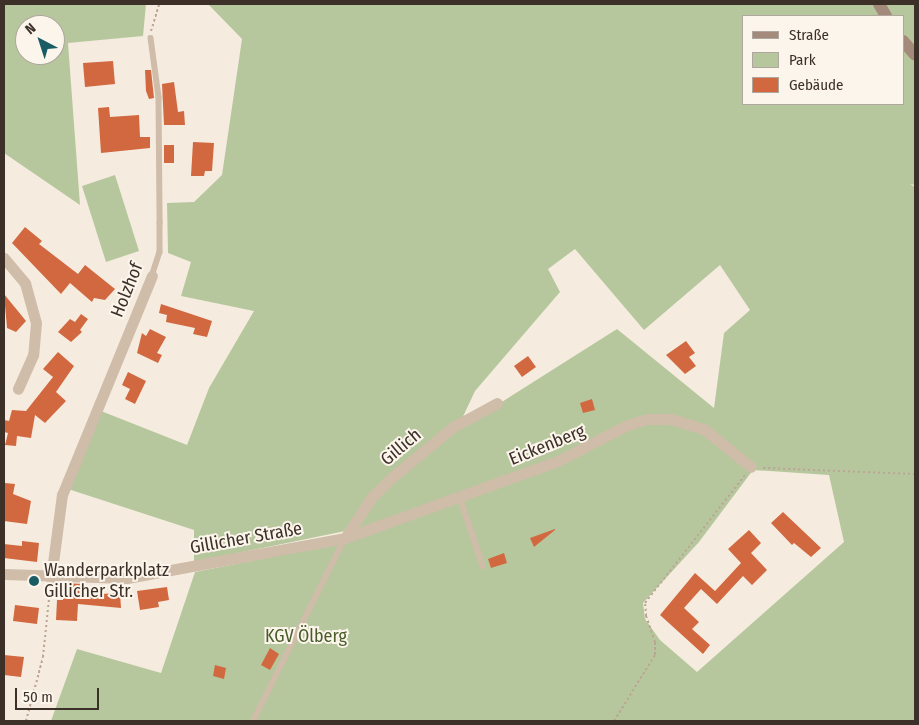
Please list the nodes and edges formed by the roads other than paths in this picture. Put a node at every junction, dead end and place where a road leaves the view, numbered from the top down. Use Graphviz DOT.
graph roads {
  1 [pos="879,4"];
  2 [pos="885,15"];
  3 [pos="150,38"];
  4 [pos="904,42"];
  5 [pos="915,55"];
  6 [pos="4,258"];
  7 [pos="152,276"];
  8 [pos="18,389"];
  9 [pos="497,403"];
  10 [pos="751,467"];
  11 [pos="460,497"];
  12 [pos="345,538"];
  13 [pos="483,566"];
  14 [pos="4,574"];
  15 [pos="51,578"];
  16 [pos="253,721"];
  1 -- 2 [label="main road"];
  3 -- 7 [label="lane, Holzhof"];
  4 -- 5 [label="main road"];
  6 -- 8 [label="street"];
  7 -- 15 [label="street, Holzhof"];
  9 -- 12 [label="street, Gillich"];
  10 -- 11 [label="street, Eickenberg"];
  11 -- 12 [label="street, Eickenberg"];
  11 -- 13 [label="lane"];
  12 -- 15 [label="street, Gillicher Straße"];
  12 -- 16 [label="lane"];
  14 -- 15 [label="street, Gillicher Straße"];
}
